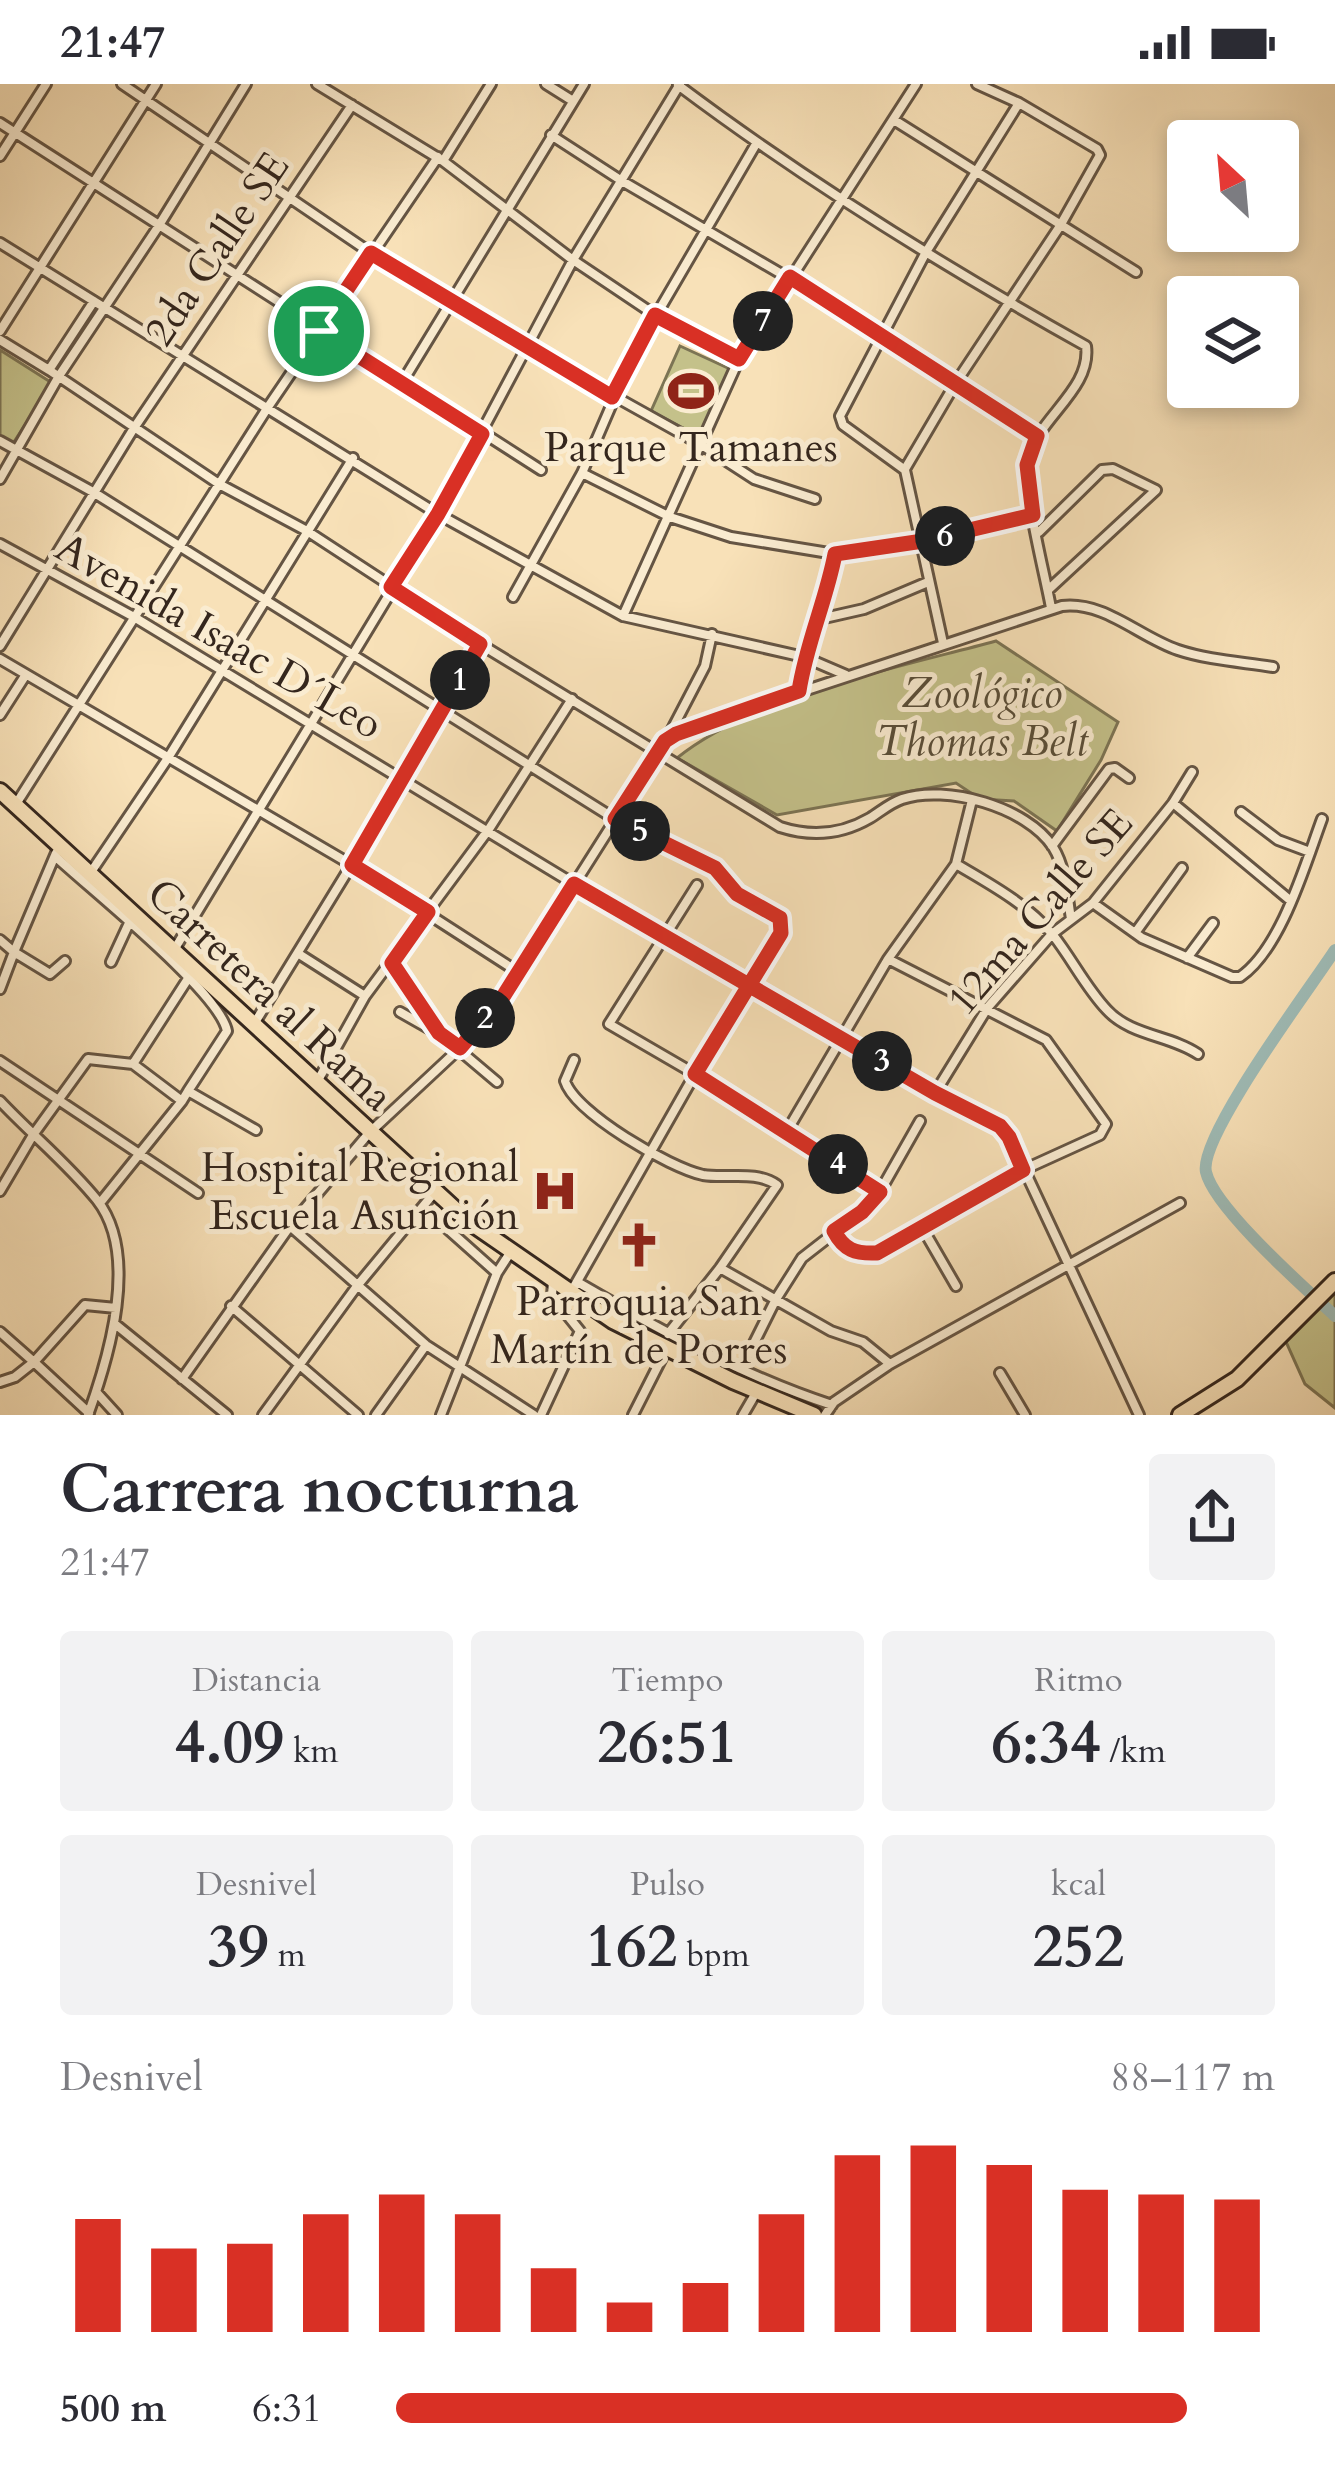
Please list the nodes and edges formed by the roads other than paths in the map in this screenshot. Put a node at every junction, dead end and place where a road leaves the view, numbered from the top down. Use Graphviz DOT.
graph roads {
  1 [pos="46,84"];
  2 [pos="122,84"];
  3 [pos="156,84"];
  4 [pos="246,84"];
  5 [pos="317,84"];
  6 [pos="490,84"];
  7 [pos="546,84"];
  8 [pos="584,84"];
  9 [pos="679,84"];
  10 [pos="902,84"];
  11 [pos="976,84"];
  12 [pos="913,87"];
  13 [pos="146,100"];
  14 [pos="573,101"];
  15 [pos="1019,103"];
  16 [pos="352,105"];
  17 [pos="894,120"];
  18 [pos="0,123"];
  19 [pos="15,133"];
  20 [pos="550,135"];
  21 [pos="209,143"];
  22 [pos="756,144"];
  23 [pos="0,157"];
  24 [pos="440,159"];
  25 [pos="976,172"];
  26 [pos="622,182"];
  27 [pos="93,183"];
  28 [pos="288,198"];
  29 [pos="841,199"];
  30 [pos="505,208"];
  31 [pos="1060,226"];
  32 [pos="158,227"];
  33 [pos="705,228"];
  34 [pos="0,243"];
  35 [pos="926,252"];
  36 [pos="371,253"];
  37 [pos="574,260"];
  38 [pos="40,268"];
  39 [pos="1136,272"];
  40 [pos="236,273"];
  41 [pos="790,277"];
  42 [pos="94,301"];
  43 [pos="451,302"];
  44 [pos="1009,302"];
  45 [pos="106,307"];
  46 [pos="655,315"];
  47 [pos="319,331"];
  48 [pos="881,332"];
  49 [pos="0,335"];
  50 [pos="526,347"];
  51 [pos="183,353"];
  52 [pos="739,359"];
  53 [pos="49,370"];
  54 [pos="59,376"];
  55 [pos="403,381"];
  56 [pos="956,384"];
  57 [pos="612,397"];
  58 [pos="268,407"];
  59 [pos="134,428"];
  60 [pos="482,434"];
  61 [pos="1037,436"];
  62 [pos="0,441"];
  63 [pos="700,443"];
  64 [pos="17,452"];
  65 [pos="352,458"];
  66 [pos="541,470"];
  67 [pos="905,470"];
  68 [pos="581,473"];
  69 [pos="0,479"];
  70 [pos="219,484"];
  71 [pos="93,492"];
  72 [pos="815,499"];
  73 [pos="438,514"];
  74 [pos="1033,515"];
  75 [pos="670,517"];
  76 [pos="307,532"];
  77 [pos="1038,534"];
  78 [pos="923,541"];
  79 [pos="0,544"];
  80 [pos="178,548"];
  81 [pos="835,554"];
  82 [pos="531,568"];
  83 [pos="46,570"];
  84 [pos="928,582"];
  85 [pos="391,587"];
  86 [pos="1048,590"];
  87 [pos="513,597"];
  88 [pos="264,601"];
  89 [pos="1051,608"];
  90 [pos="623,616"];
  91 [pos="134,617"];
  92 [pos="820,619"];
  93 [pos="712,634"];
  94 [pos="943,643"];
  95 [pos="480,644"];
  96 [pos="0,646"];
  97 [pos="351,656"];
  98 [pos="804,657"];
  99 [pos="0,659"];
  100 [pos="1274,667"];
  101 [pos="220,669"];
  102 [pos="846,675"];
  103 [pos="25,676"];
  104 [pos="799,691"];
  105 [pos="572,699"];
  106 [pos="75,706"];
  107 [pos="443,711"];
  108 [pos="0,715"];
  109 [pos="310,722"];
  110 [pos="665,741"];
  111 [pos="658,753"];
  112 [pos="168,758"];
  113 [pos="528,765"];
  114 [pos="1192,772"];
  115 [pos="1129,778"];
  116 [pos="404,779"];
  117 [pos="0,791"];
  118 [pos="972,800"];
  119 [pos="1173,803"];
  120 [pos="16,804"];
  121 [pos="258,810"];
  122 [pos="1241,812"];
  123 [pos="615,819"];
  124 [pos="1322,819"];
  125 [pos="489,829"];
  126 [pos="1052,846"];
  127 [pos="57,851"];
  128 [pos="1310,852"];
  129 [pos="956,864"];
  130 [pos="352,865"];
  131 [pos="1182,868"];
  132 [pos="90,874"];
  133 [pos="574,884"];
  134 [pos="697,885"];
  135 [pos="1291,901"];
  136 [pos="1093,903"];
  137 [pos="428,912"];
  138 [pos="131,919"];
  139 [pos="1071,919"];
  140 [pos="1213,922"];
  141 [pos="1135,933"];
  142 [pos="664,934"];
  143 [pos="1052,934"];
  144 [pos="0,940"];
  145 [pos="14,952"];
  146 [pos="173,952"];
  147 [pos="299,954"];
  148 [pos="1187,958"];
  149 [pos="888,959"];
  150 [pos="64,961"];
  151 [pos="111,962"];
  152 [pos="392,963"];
  153 [pos="518,971"];
  154 [pos="191,974"];
  155 [pos="751,984"];
  156 [pos="0,989"];
  157 [pos="365,996"];
  158 [pos="988,1007"];
  159 [pos="400,1012"];
  160 [pos="253,1026"];
  161 [pos="439,1033"];
  162 [pos="843,1038"];
  163 [pos="460,1048"];
  164 [pos="1198,1054"];
  165 [pos="0,1060"];
  166 [pos="574,1060"];
  167 [pos="133,1064"];
  168 [pos="695,1074"];
  169 [pos="497,1082"];
  170 [pos="316,1084"];
  171 [pos="188,1091"];
  172 [pos="935,1093"];
  173 [pos="0,1101"];
  174 [pos="57,1101"];
  175 [pos="182,1101"];
  176 [pos="920,1120"];
  177 [pos="256,1130"];
  178 [pos="787,1131"];
  179 [pos="369,1133"];
  180 [pos="33,1136"];
  181 [pos="651,1153"];
  182 [pos="141,1155"];
  183 [pos="1023,1170"];
  184 [pos="0,1191"];
  185 [pos="435,1192"];
  186 [pos="880,1192"];
  187 [pos="198,1193"];
  188 [pos="100,1203"];
  189 [pos="1180,1203"];
  190 [pos="423,1207"];
  191 [pos="290,1226"];
  192 [pos="922,1229"];
  193 [pos="834,1231"];
  194 [pos="510,1253"];
  195 [pos="1069,1265"];
  196 [pos="720,1268"];
  197 [pos="497,1274"];
  198 [pos="553,1281"];
  199 [pos="1335,1281"];
  200 [pos="357,1286"];
  201 [pos="956,1286"];
  202 [pos="574,1288"];
  203 [pos="776,1299"];
  204 [pos="231,1306"];
  205 [pos="116,1308"];
  206 [pos="115,1324"];
  207 [pos="0,1332"];
  208 [pos="668,1341"];
  209 [pos="426,1345"];
  210 [pos="34,1362"];
  211 [pos="300,1363"];
  212 [pos="890,1364"];
  213 [pos="458,1369"];
  214 [pos="741,1369"];
  215 [pos="1000,1373"];
  216 [pos="182,1379"];
  217 [pos="0,1382"];
  218 [pos="758,1391"];
  219 [pos="96,1392"];
  220 [pos="832,1406"];
  221 [pos="88,1414"];
  222 [pos="117,1415"];
  223 [pos="227,1415"];
  224 [pos="263,1415"];
  225 [pos="358,1415"];
  226 [pos="376,1415"];
  227 [pos="441,1415"];
  228 [pos="537,1415"];
  229 [pos="633,1415"];
  230 [pos="742,1415"];
  231 [pos="814,1415"];
  232 [pos="825,1415"];
  233 [pos="1025,1415"];
  234 [pos="1139,1415"];
  235 [pos="1180,1415"];
  1 -- 19 [label="street"];
  2 -- 13 [label="street"];
  3 -- 13 [label="street"];
  4 -- 21 [label="street"];
  5 -- 16 [label="street"];
  6 -- 24 [label="street"];
  7 -- 14 [label="street"];
  8 -- 14 [label="street"];
  9 -- 22 [label="street"];
  9 -- 26 [label="street"];
  10 -- 12 [label="street"];
  11 -- 15 [label="street"];
  12 -- 17 [label="street"];
  13 -- 21 [label="street"];
  13 -- 27 [label="street"];
  14 -- 20 [label="street"];
  15 -- 25 [label="street"];
  15 -- 31 [label="street"];
  16 -- 24 [label="street"];
  16 -- 28 [label="street, 2da Calle SE"];
  17 -- 25 [label="street"];
  17 -- 29 [label="street"];
  18 -- 19 [label="street"];
  19 -- 23 [label="street"];
  19 -- 27 [label="street"];
  20 -- 26 [label="street"];
  20 -- 30 [label="street"];
  21 -- 28 [label="street"];
  21 -- 32 [label="street"];
  22 -- 29 [label="street"];
  22 -- 33 [label="street"];
  24 -- 30 [label="street"];
  24 -- 36 [label="street"];
  25 -- 31 [label="street"];
  25 -- 35 [label="street"];
  26 -- 33 [label="street"];
  26 -- 37 [label="street"];
  27 -- 32 [label="street"];
  27 -- 38 [label="street"];
  28 -- 36 [label="street"];
  28 -- 40 [label="street, 2da Calle SE"];
  29 -- 35 [label="street"];
  29 -- 41 [label="street"];
  30 -- 37 [label="street"];
  30 -- 43 [label="street"];
  31 -- 39 [label="street"];
  31 -- 44 [label="street"];
  32 -- 40 [label="street"];
  32 -- 45 [label="street"];
  33 -- 41 [label="street"];
  33 -- 46 [label="street"];
  34 -- 38 [label="street"];
  35 -- 44 [label="street"];
  35 -- 48 [label="street"];
  36 -- 43 [label="street"];
  36 -- 47 [label="street"];
  37 -- 46 [label="street"];
  37 -- 50 [label="street"];
  38 -- 42 [label="street"];
  38 -- 49 [label="street"];
  40 -- 47 [label="street"];
  40 -- 51 [label="street, 2da Calle SE"];
  41 -- 48 [label="street"];
  41 -- 52 [label="street"];
  42 -- 45 [label="street"];
  42 -- 53 [label="street"];
  43 -- 50 [label="street"];
  43 -- 55 [label="street"];
  44 -- 56 [label="street"];
  44 -- 61 [label="street"];
  45 -- 51 [label="street"];
  45 -- 54 [label="street"];
  46 -- 52 [label="street"];
  46 -- 57 [label="street"];
  47 -- 55 [label="street"];
  47 -- 58 [label="street"];
  48 -- 56 [label="street"];
  48 -- 67 [label="street"];
  49 -- 53 [label="street"];
  50 -- 57 [label="street"];
  50 -- 60 [label="street"];
  51 -- 58 [label="street"];
  51 -- 59 [label="street, 2da Calle SE"];
  52 -- 63 [label="street"];
  53 -- 54 [label="street"];
  54 -- 59 [label="street"];
  54 -- 64 [label="street"];
  55 -- 60 [label="street"];
  56 -- 61 [label="street"];
  56 -- 67 [label="street"];
  57 -- 63 [label="street"];
  57 -- 68 [label="street"];
  58 -- 65 [label="street"];
  58 -- 70 [label="street"];
  59 -- 70 [label="street"];
  59 -- 71 [label="street, 2da Calle SE"];
  60 -- 66 [label="street"];
  60 -- 73 [label="street"];
  61 -- 74 [label="street"];
  62 -- 64 [label="street"];
  63 -- 72 [label="street"];
  63 -- 75 [label="street"];
  64 -- 69 [label="street"];
  64 -- 71 [label="street"];
  65 -- 73 [label="street"];
  65 -- 76 [label="street"];
  67 -- 78 [label="street"];
  68 -- 75 [label="street"];
  68 -- 82 [label="street"];
  70 -- 76 [label="street"];
  70 -- 80 [label="street"];
  71 -- 80 [label="street"];
  71 -- 83 [label="street, 2da Calle SE"];
  73 -- 82 [label="street"];
  73 -- 85 [label="street"];
  74 -- 77 [label="street"];
  74 -- 78 [label="street"];
  75 -- 81 [label="street"];
  75 -- 90 [label="street"];
  76 -- 85 [label="street"];
  76 -- 88 [label="street"];
  77 -- 86 [label="street"];
  77 -- 86 [label="street"];
  78 -- 81 [label="street"];
  78 -- 84 [label="street"];
  79 -- 83 [label="street, Avenida Isaac D´Leo"];
  80 -- 88 [label="street"];
  80 -- 91 [label="street"];
  81 -- 92 [label="street"];
  82 -- 87 [label="street"];
  82 -- 90 [label="street"];
  83 -- 91 [label="street, Avenida Isaac D´Leo"];
  83 -- 96 [label="street, 2da Calle SE"];
  84 -- 92 [label="street"];
  84 -- 94 [label="street"];
  85 -- 95 [label="street"];
  85 -- 97 [label="street"];
  86 -- 89 [label="street"];
  88 -- 97 [label="street"];
  88 -- 101 [label="street"];
  89 -- 94 [label="street"];
  89 -- 100 [label="street"];
  90 -- 93 [label="street"];
  91 -- 101 [label="street, Avenida Isaac D´Leo"];
  91 -- 106 [label="street"];
  92 -- 98 [label="street"];
  93 -- 98 [label="street"];
  93 -- 110 [label="street"];
  94 -- 102 [label="street"];
  95 -- 105 [label="street"];
  95 -- 107 [label="street"];
  97 -- 107 [label="street"];
  97 -- 109 [label="street"];
  98 -- 102 [label="street"];
  98 -- 104 [label="street"];
  99 -- 103 [label="street"];
  101 -- 109 [label="street, Avenida Isaac D´Leo"];
  101 -- 112 [label="street"];
  102 -- 104 [label="street"];
  103 -- 106 [label="street"];
  103 -- 108 [label="street"];
  104 -- 110 [label="street"];
  105 -- 111 [label="street"];
  105 -- 113 [label="street"];
  106 -- 112 [label="street"];
  106 -- 120 [label="street"];
  107 -- 113 [label="street"];
  107 -- 116 [label="street"];
  109 -- 116 [label="street, Avenida Isaac D´Leo"];
  109 -- 121 [label="street"];
  110 -- 111 [label="street"];
  111 -- 118 [label="street"];
  111 -- 123 [label="street"];
  112 -- 121 [label="street"];
  112 -- 132 [label="street"];
  113 -- 123 [label="street"];
  113 -- 125 [label="street"];
  114 -- 119 [label="street, 12ma Calle SE"];
  115 -- 126 [label="street"];
  116 -- 125 [label="street, Avenida Isaac D´Leo"];
  116 -- 130 [label="street"];
  117 -- 120 [label="highway, Carretera al Rama"];
  118 -- 126 [label="street"];
  118 -- 129 [label="street"];
  119 -- 135 [label="street"];
  119 -- 136 [label="street, 12ma Calle SE"];
  120 -- 127 [label="highway, Carretera al Rama"];
  121 -- 130 [label="street"];
  121 -- 146 [label="street"];
  122 -- 128 [label="street"];
  123 -- 133 [label="street"];
  123 -- 155 [label="street"];
  124 -- 128 [label="street"];
  125 -- 133 [label="street, Avenida Isaac D´Leo"];
  125 -- 137 [label="street"];
  126 -- 139 [label="street"];
  127 -- 132 [label="highway, Carretera al Rama"];
  127 -- 138 [label="street"];
  127 -- 145 [label="street"];
  128 -- 135 [label="street"];
  129 -- 143 [label="street"];
  129 -- 149 [label="street"];
  130 -- 137 [label="street"];
  130 -- 147 [label="street"];
  131 -- 141 [label="street"];
  132 -- 138 [label="highway, Carretera al Rama"];
  133 -- 142 [label="street, Avenida Isaac D´Leo"];
  133 -- 153 [label="street"];
  134 -- 142 [label="street"];
  135 -- 148 [label="street"];
  136 -- 139 [label="street, 12ma Calle SE"];
  136 -- 141 [label="street"];
  137 -- 152 [label="street"];
  137 -- 153 [label="street"];
  138 -- 146 [label="highway, Carretera al Rama"];
  138 -- 151 [label="street"];
  138 -- 154 [label="street"];
  139 -- 143 [label="street, 12ma Calle SE"];
  140 -- 148 [label="street"];
  141 -- 148 [label="street"];
  142 -- 155 [label="street, Avenida Isaac D´Leo"];
  142 -- 168 [label="street"];
  143 -- 158 [label="street, 12ma Calle SE"];
  143 -- 164 [label="street"];
  144 -- 145 [label="street"];
  145 -- 150 [label="street"];
  145 -- 156 [label="street"];
  146 -- 154 [label="highway, Carretera al Rama"];
  147 -- 157 [label="street"];
  147 -- 160 [label="street"];
  149 -- 158 [label="street"];
  149 -- 162 [label="street"];
  152 -- 157 [label="street"];
  152 -- 161 [label="street"];
  153 -- 163 [label="street"];
  154 -- 160 [label="highway, Carretera al Rama"];
  154 -- 167 [label="street"];
  154 -- 171 [label="street"];
  155 -- 162 [label="street, Avenida Isaac D´Leo"];
  155 -- 168 [label="street"];
  157 -- 170 [label="street"];
  158 -- 172 [label="street, 12ma Calle SE"];
  158 -- 183 [label="street"];
  159 -- 161 [label="street"];
  160 -- 170 [label="highway, Carretera al Rama"];
  161 -- 163 [label="street"];
  162 -- 172 [label="street, Avenida Isaac D´Leo"];
  162 -- 178 [label="street"];
  163 -- 169 [label="street"];
  163 -- 179 [label="street"];
  165 -- 174 [label="street"];
  166 -- 181 [label="street"];
  167 -- 174 [label="street"];
  167 -- 175 [label="street"];
  168 -- 178 [label="street"];
  168 -- 181 [label="street"];
  170 -- 179 [label="highway, Carretera al Rama"];
  171 -- 175 [label="street"];
  171 -- 177 [label="street"];
  172 -- 183 [label="street, Avenida Isaac D´Leo"];
  173 -- 180 [label="street"];
  174 -- 180 [label="street"];
  174 -- 182 [label="street"];
  175 -- 182 [label="street"];
  176 -- 186 [label="street"];
  178 -- 186 [label="street"];
  179 -- 185 [label="highway, Carretera al Rama"];
  179 -- 191 [label="street"];
  180 -- 184 [label="street"];
  180 -- 188 [label="street"];
  181 -- 196 [label="street"];
  181 -- 202 [label="street"];
  182 -- 187 [label="street"];
  182 -- 188 [label="street"];
  183 -- 192 [label="street"];
  183 -- 195 [label="street, Avenida Isaac D´Leo"];
  185 -- 190 [label="street"];
  185 -- 194 [label="highway, Carretera al Rama"];
  186 -- 193 [label="street"];
  188 -- 205 [label="street"];
  189 -- 195 [label="street"];
  190 -- 197 [label="street"];
  190 -- 200 [label="street"];
  191 -- 200 [label="street"];
  191 -- 204 [label="street"];
  192 -- 193 [label="street"];
  192 -- 201 [label="street"];
  193 -- 203 [label="street"];
  194 -- 197 [label="street"];
  194 -- 198 [label="highway, Carretera al Rama"];
  195 -- 212 [label="street"];
  195 -- 234 [label="street, Avenida Isaac D´Leo"];
  196 -- 203 [label="street"];
  196 -- 208 [label="street"];
  197 -- 213 [label="street"];
  198 -- 202 [label="highway, Carretera al Rama"];
  198 -- 228 [label="street"];
  199 -- 235 [label="highway"];
  200 -- 209 [label="street"];
  200 -- 211 [label="street"];
  202 -- 208 [label="highway, Carretera al Rama"];
  203 -- 212 [label="street"];
  203 -- 214 [label="street"];
  204 -- 211 [label="street"];
  204 -- 216 [label="street"];
  205 -- 206 [label="street"];
  205 -- 210 [label="street"];
  206 -- 216 [label="street"];
  206 -- 219 [label="street"];
  207 -- 210 [label="street"];
  208 -- 214 [label="street"];
  208 -- 218 [label="highway, Carretera al Rama"];
  208 -- 229 [label="street"];
  209 -- 213 [label="street"];
  209 -- 226 [label="street"];
  210 -- 217 [label="street"];
  210 -- 221 [label="street"];
  211 -- 224 [label="street"];
  211 -- 225 [label="street"];
  212 -- 220 [label="street"];
  213 -- 227 [label="street"];
  213 -- 228 [label="street"];
  214 -- 220 [label="street"];
  215 -- 233 [label="street"];
  216 -- 223 [label="street"];
  218 -- 230 [label="street"];
  218 -- 231 [label="highway, Carretera al Rama"];
  219 -- 221 [label="street"];
  219 -- 222 [label="street"];
  220 -- 232 [label="street"];
}
